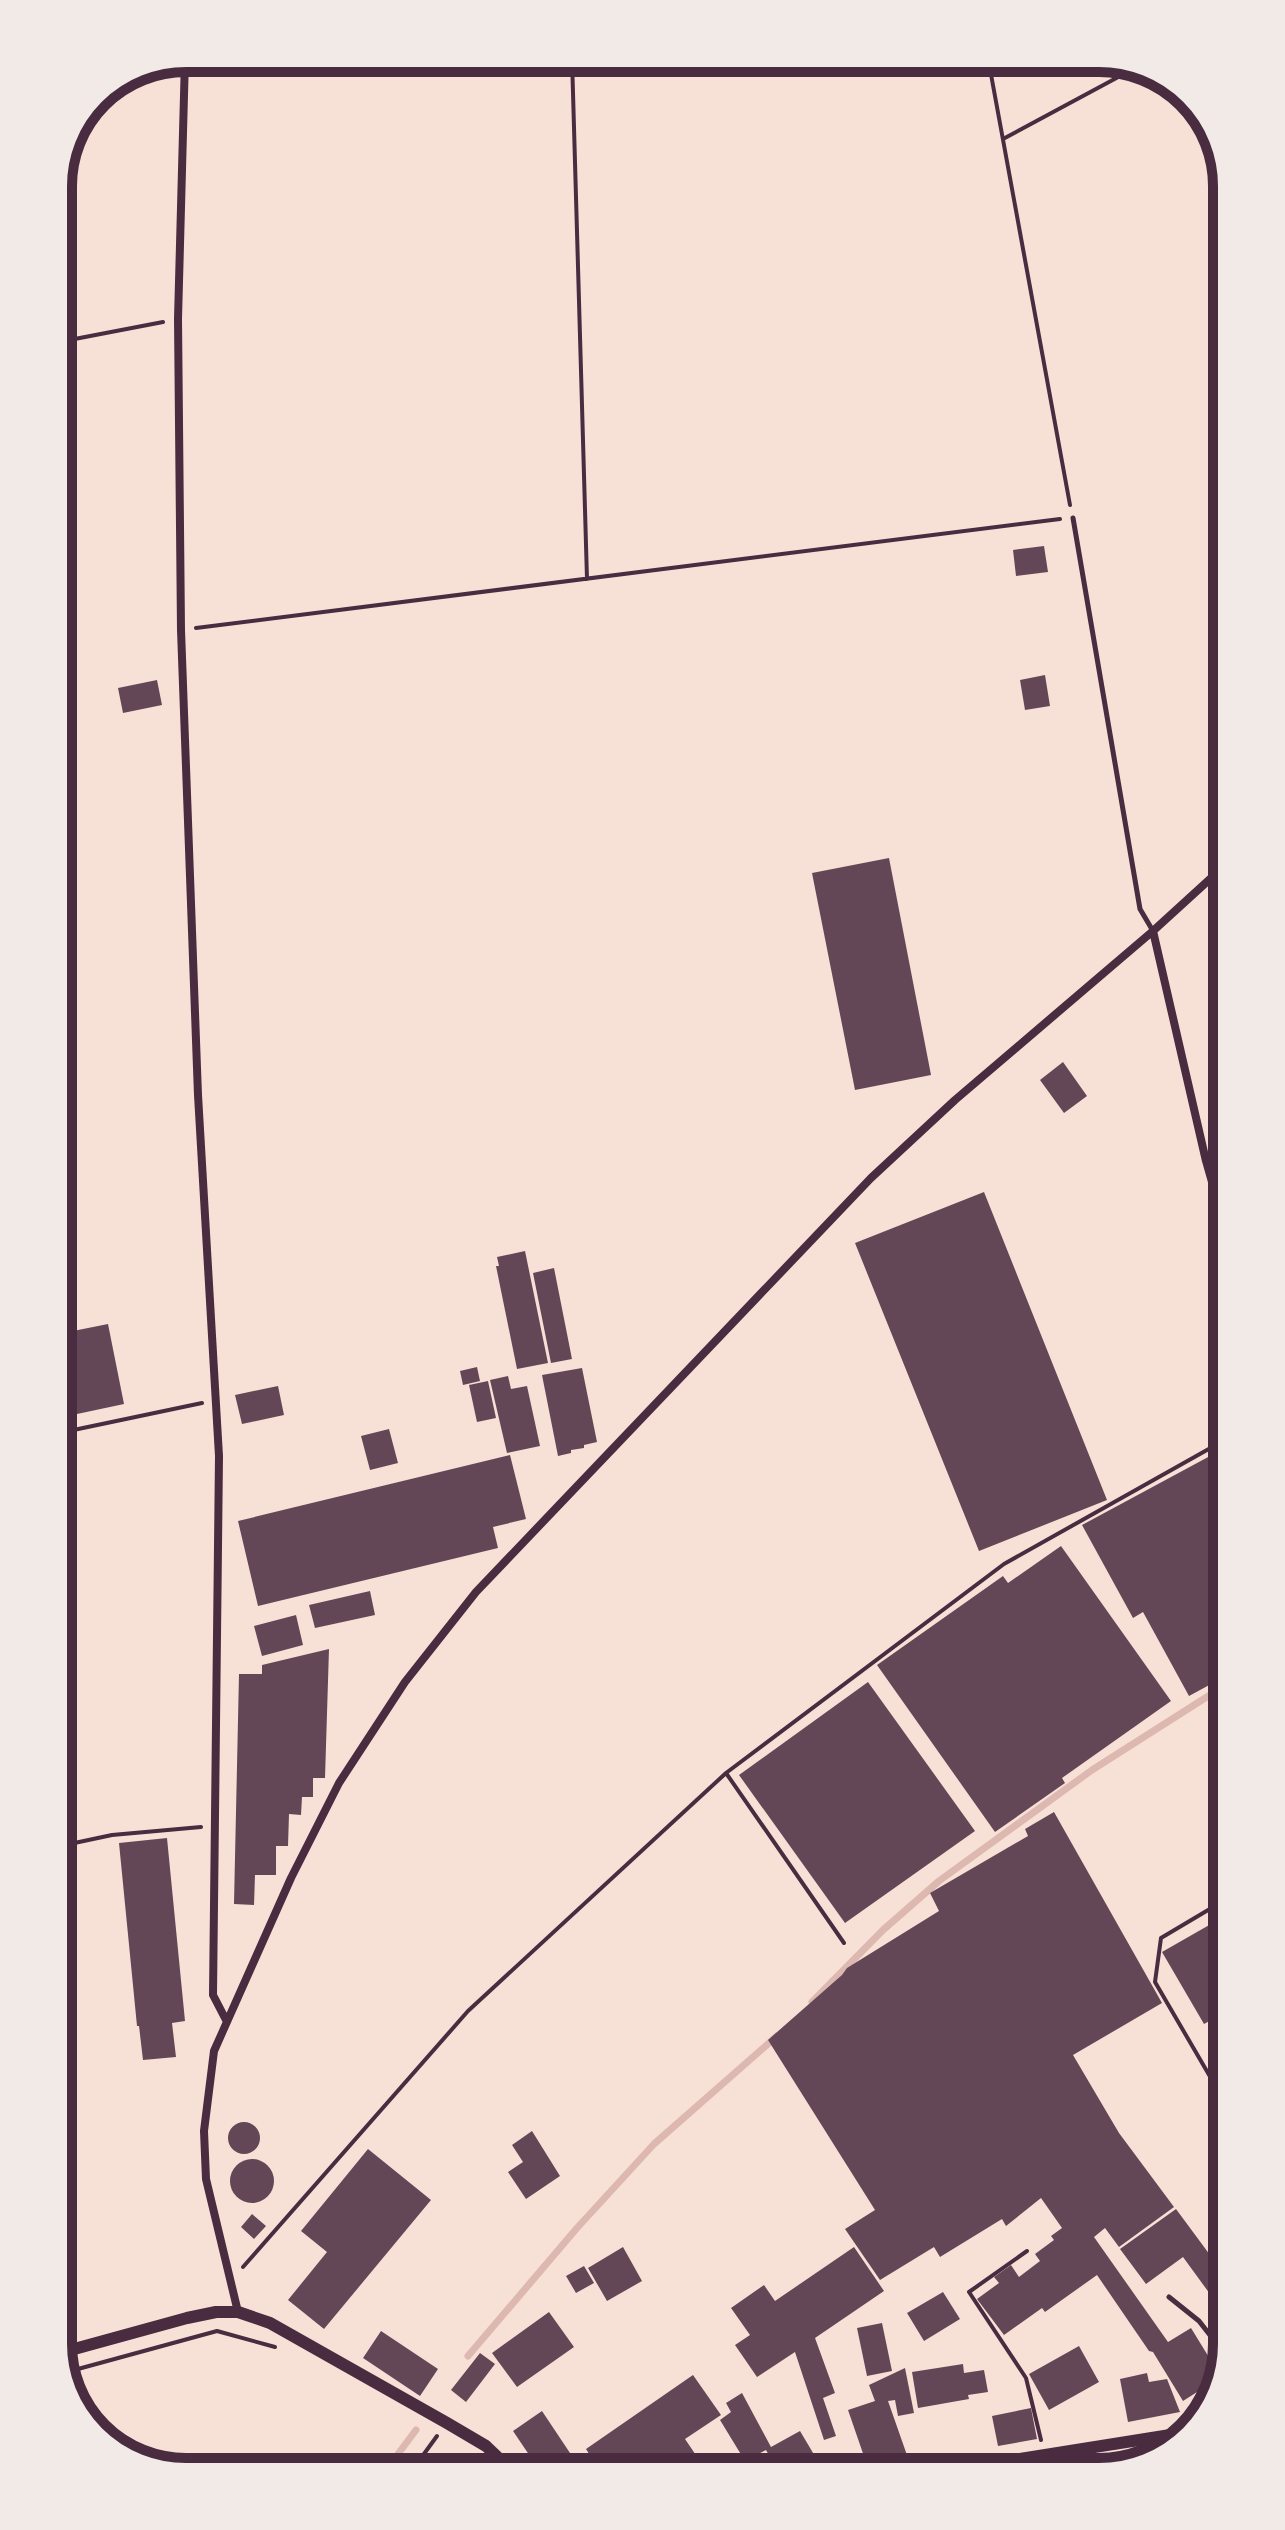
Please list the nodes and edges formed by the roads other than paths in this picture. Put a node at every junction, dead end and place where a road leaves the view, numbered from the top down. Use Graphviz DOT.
graph roads {
  1 [pos="186,72"];
  2 [pos="1073,518"];
  3 [pos="1213,876"];
  4 [pos="1153,931"];
  5 [pos="1213,1186"];
  6 [pos="226,2020"];
  7 [pos="1169,2297"];
  8 [pos="238,2312"];
  9 [pos="1213,2339"];
  10 [pos="72,2349"];
  11 [pos="1167,2435"];
  12 [pos="499,2458"];
  13 [pos="1022,2458"];
  1 -- 6 [label="street"];
  2 -- 4 [label="lane"];
  3 -- 4 [label="street"];
  4 -- 5 [label="street"];
  4 -- 6 [label="street"];
  6 -- 8 [label="street"];
  7 -- 9 [label="lane"];
  8 -- 10 [label="street"];
  8 -- 12 [label="street"];
  11 -- 13 [label="street"];
}
